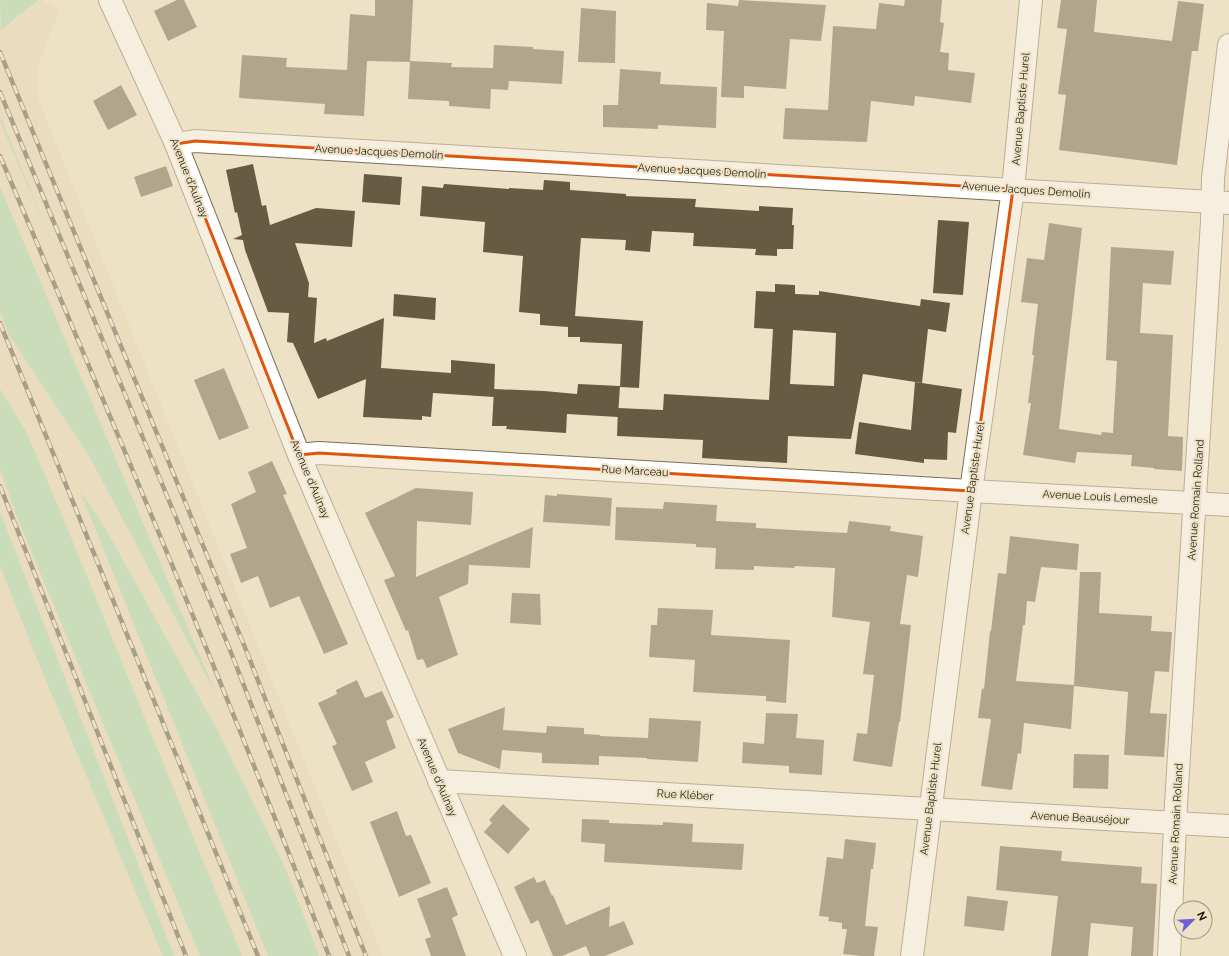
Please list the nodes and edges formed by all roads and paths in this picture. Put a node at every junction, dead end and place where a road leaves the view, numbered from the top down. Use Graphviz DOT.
graph roads {
  1 [pos="110,0"];
  2 [pos="1031,0"];
  3 [pos="1229,45"];
  4 [pos="176,144"];
  5 [pos="1013,189"];
  6 [pos="1221,202"];
  7 [pos="298,454"];
  8 [pos="971,491"];
  9 [pos="1195,503"];
  10 [pos="1229,505"];
  11 [pos="439,781"];
  12 [pos="930,810"];
  13 [pos="1176,823"];
  14 [pos="1229,826"];
  15 [pos="515,956"];
  16 [pos="912,956"];
  17 [pos="1169,956"];
  1 -- 4 [label="street, Avenue d'Aulnay"];
  2 -- 5 [label="street, Avenue Baptiste Hurel"];
  3 -- 6 [label="street, Avenue Romain Rolland"];
  4 -- 5 [label="street, Avenue Jacques Demolin"];
  4 -- 7 [label="street, Avenue d'Aulnay"];
  5 -- 6 [label="street, Avenue Jacques Demolin"];
  5 -- 8 [label="street, Avenue Baptiste Hurel"];
  6 -- 9 [label="street, Avenue Romain Rolland"];
  7 -- 8 [label="street, Rue Marceau"];
  7 -- 11 [label="street, Avenue d'Aulnay"];
  8 -- 9 [label="street, Avenue Louis Lemesle"];
  8 -- 12 [label="street, Avenue Baptiste Hurel"];
  9 -- 10 [label="street, Avenue Louis Lemesle"];
  9 -- 13 [label="street, Avenue Romain Rolland"];
  11 -- 12 [label="street, Rue Kléber"];
  11 -- 15 [label="street, Avenue d'Aulnay"];
  12 -- 13 [label="street, Avenue Beauséjour"];
  12 -- 16 [label="street, Avenue Baptiste Hurel"];
  13 -- 14 [label="street, Avenue Beauséjour"];
  13 -- 17 [label="street, Avenue Romain Rolland"];
}
